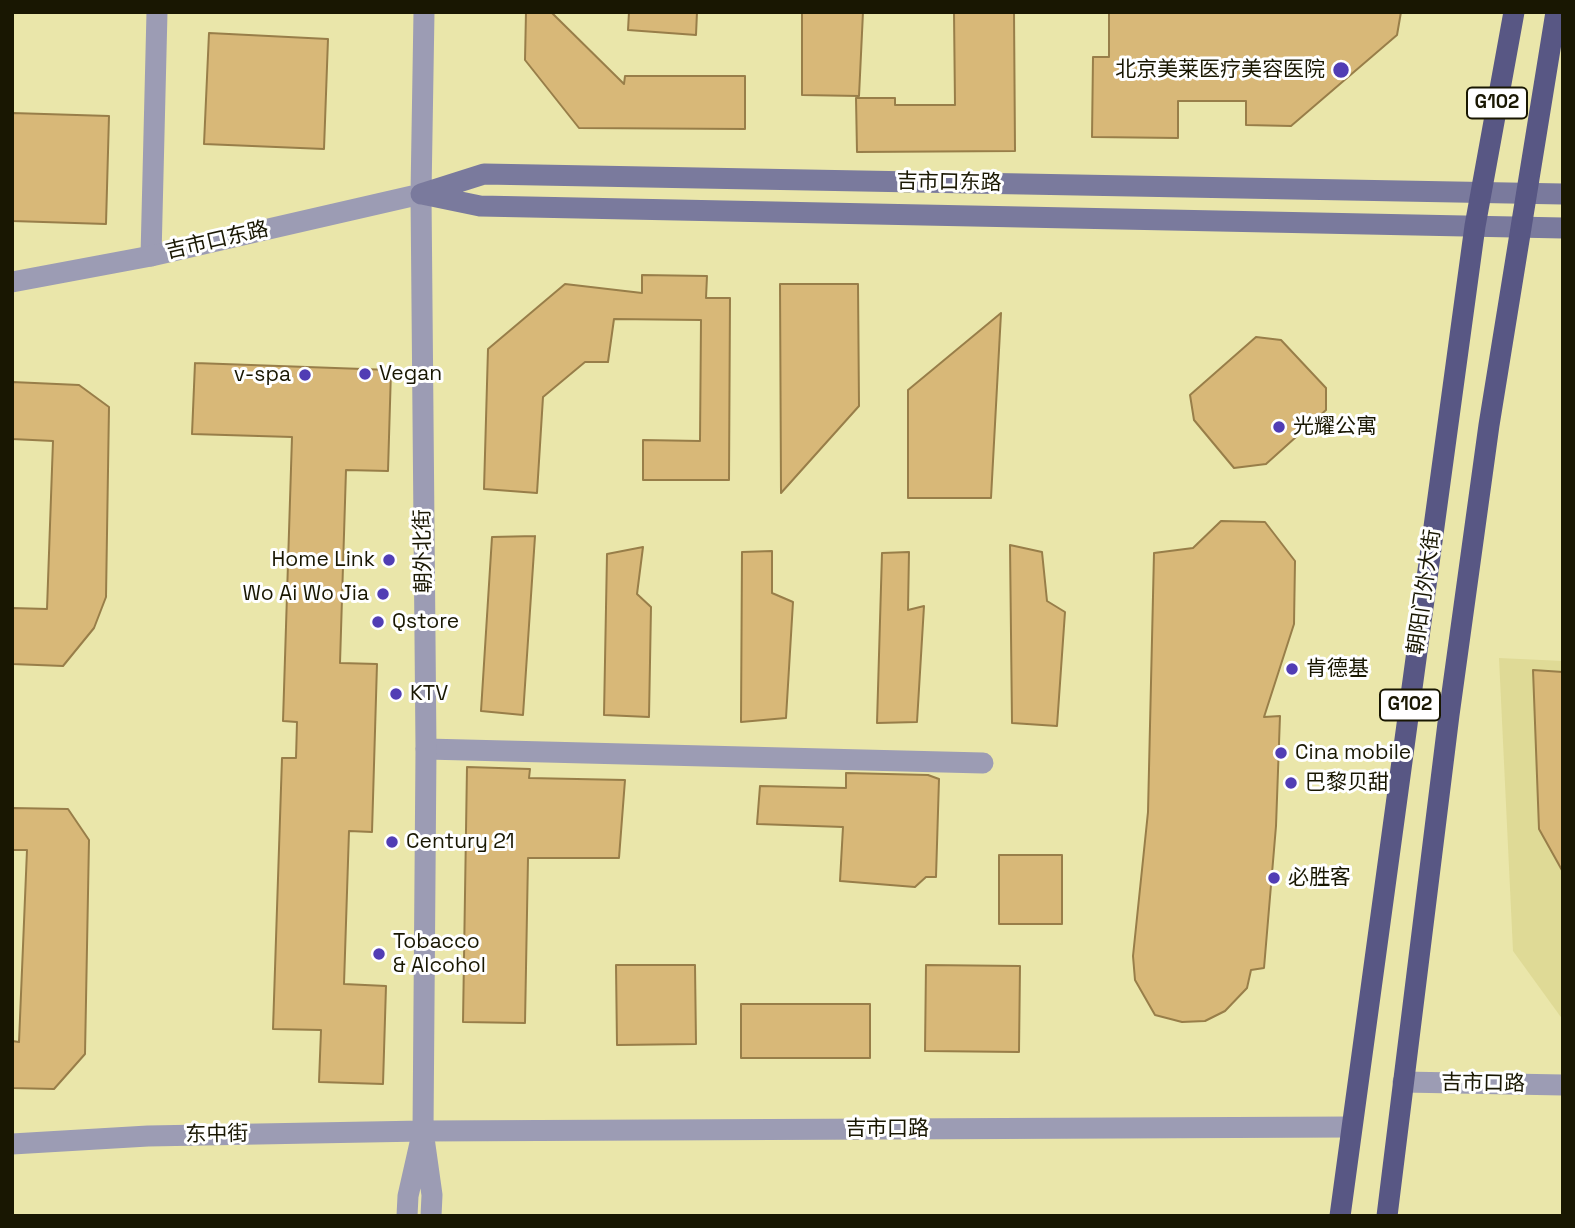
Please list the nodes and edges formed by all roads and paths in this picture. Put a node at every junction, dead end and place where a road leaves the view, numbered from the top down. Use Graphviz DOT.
graph roads {
  1 [pos="157,12"];
  2 [pos="425,12"];
  3 [pos="1514,12"];
  4 [pos="1556,12"];
  5 [pos="421,194"];
  6 [pos="1480,194"];
  7 [pos="1563,194"];
  8 [pos="1525,196"];
  9 [pos="1475,226"];
  10 [pos="1521,227"];
  11 [pos="1563,228"];
  12 [pos="151,256"];
  13 [pos="12,282"];
  14 [pos="426,749"];
  15 [pos="982,763"];
  16 [pos="1403,1082"];
  17 [pos="1563,1085"];
  18 [pos="1352,1127"];
  19 [pos="423,1131"];
  20 [pos="12,1144"];
  21 [pos="407,1216"];
  22 [pos="431,1216"];
  23 [pos="1340,1216"];
  24 [pos="1387,1216"];
  1 -- 12 [label="street"];
  2 -- 5 [label="street, 朝外北街"];
  3 -- 6 [label="highway, 朝阳门外大街 / G102"];
  4 -- 8 [label="highway, 朝阳门外大街 / G102"];
  5 -- 6 [label="main road, 吉市口东路"];
  5 -- 9 [label="main road, 吉市口东路"];
  5 -- 12 [label="street, 吉市口东路"];
  5 -- 14 [label="street, 朝外北街"];
  6 -- 8 [label="main road, 吉市口东路"];
  6 -- 9 [label="highway, 朝阳门外大街 / G102"];
  7 -- 8 [label="main road, 吉市口东路"];
  8 -- 10 [label="highway, 朝阳门外大街 / G102"];
  9 -- 10 [label="main road, 吉市口东路"];
  9 -- 18 [label="highway, 朝阳门外大街 / G102"];
  10 -- 11 [label="main road, 吉市口东路"];
  10 -- 16 [label="highway, 朝阳门外大街 / G102"];
  12 -- 13 [label="street, 吉市口东路"];
  14 -- 15 [label="street"];
  14 -- 19 [label="street, 朝外北街"];
  16 -- 17 [label="street, 吉市口路"];
  16 -- 24 [label="highway, 朝阳门外大街 / G102"];
  18 -- 19 [label="street, 吉市口路"];
  18 -- 23 [label="highway, 朝阳门外大街 / G102"];
  19 -- 20 [label="street, 东中街"];
  19 -- 21 [label="street, 朝外北街"];
  19 -- 22 [label="street, 朝外北街"];
}
